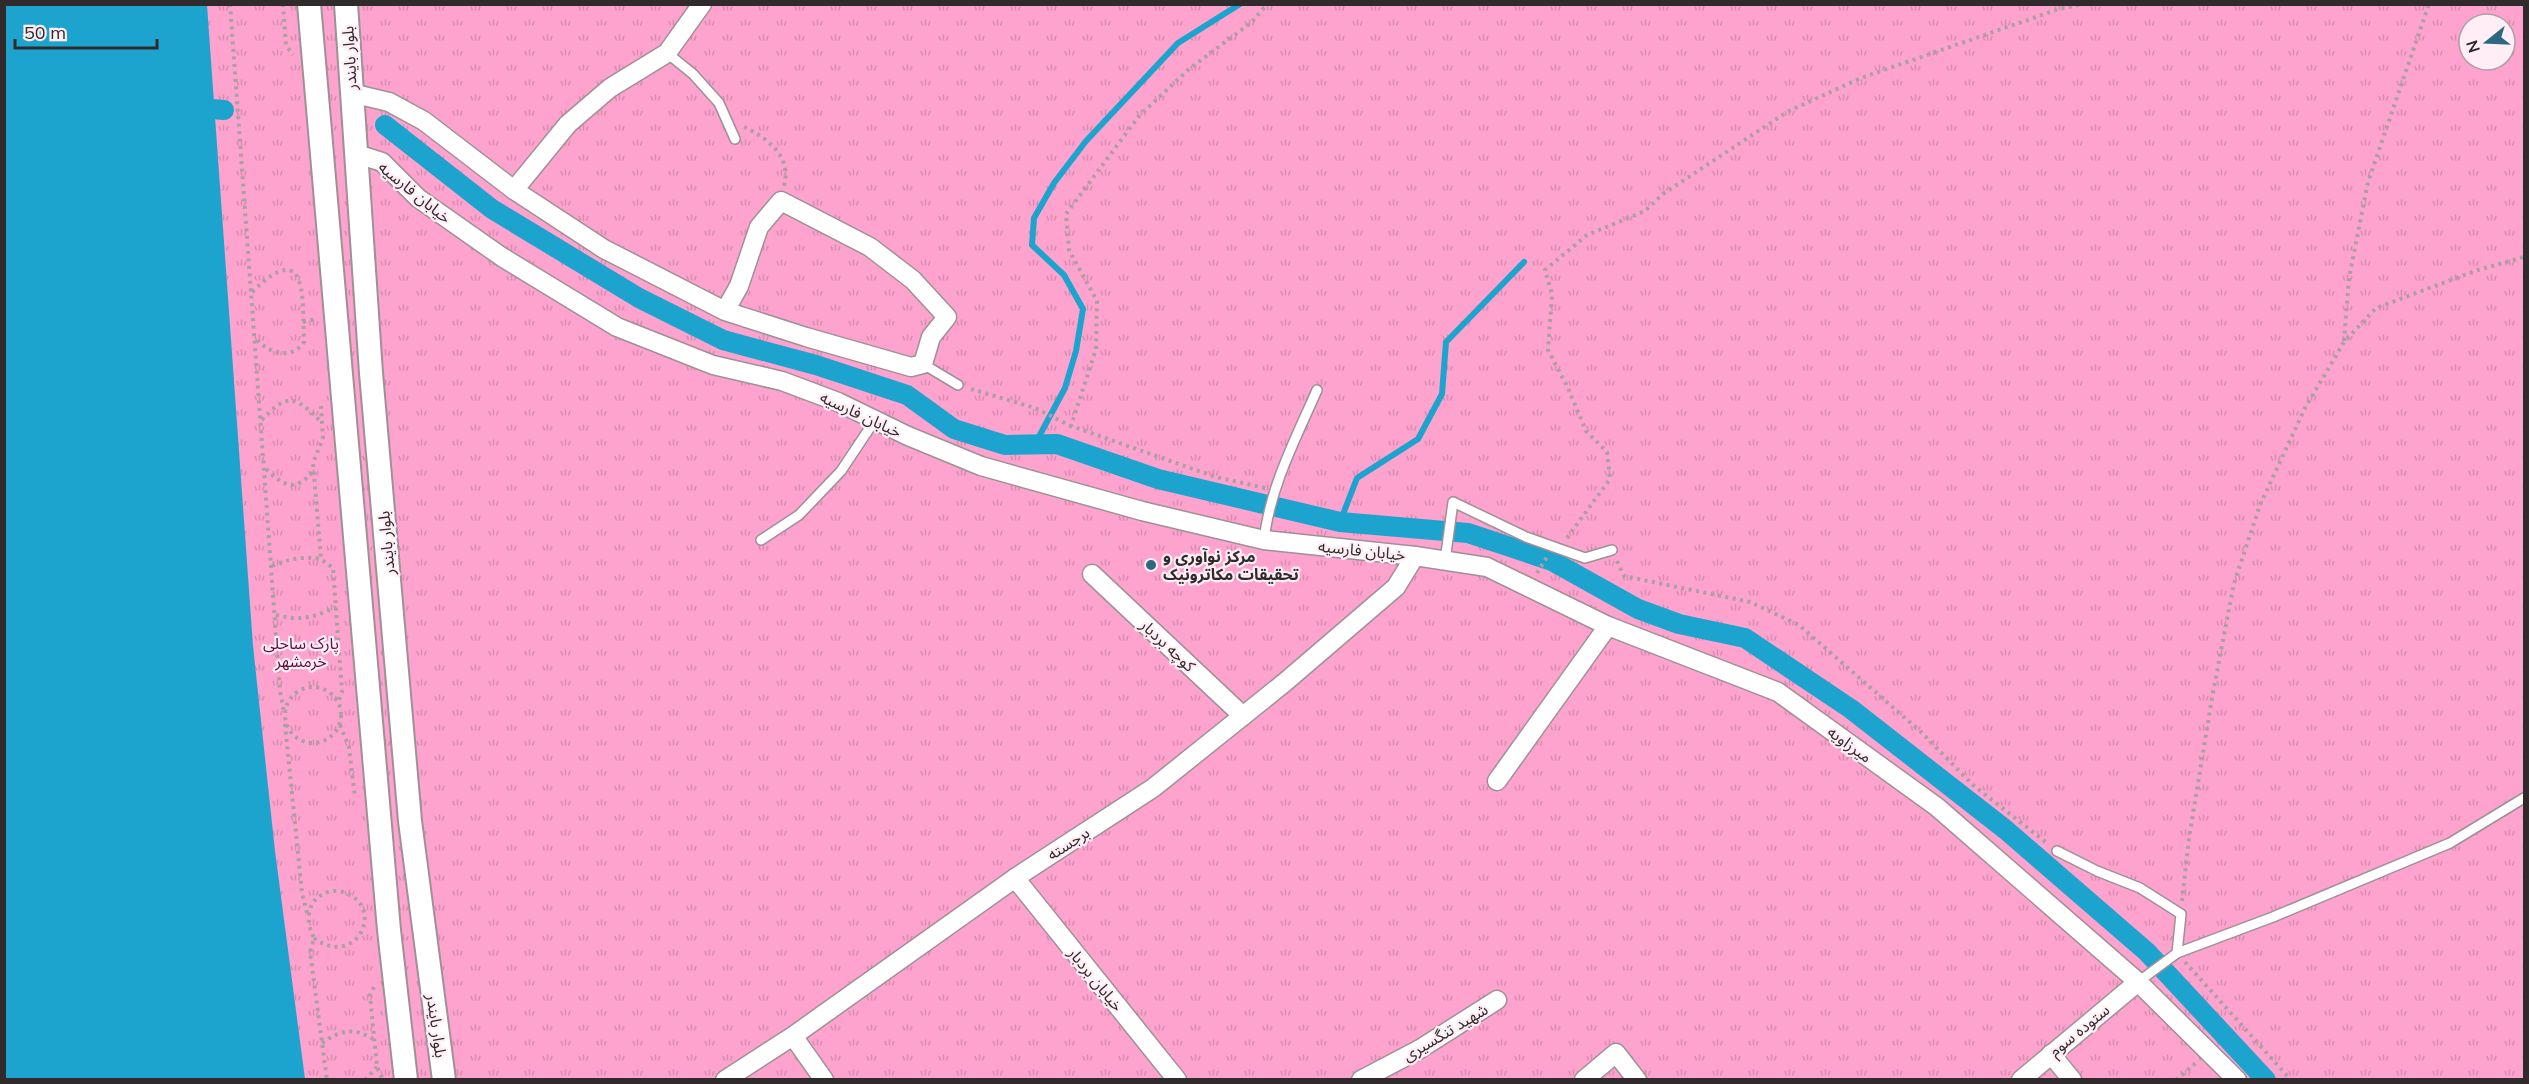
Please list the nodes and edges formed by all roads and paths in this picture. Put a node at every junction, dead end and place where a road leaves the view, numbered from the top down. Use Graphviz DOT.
graph roads {
  1 [pos="230,4"];
  2 [pos="283,4"];
  3 [pos="309,4"];
  4 [pos="346,4"];
  5 [pos="702,4"];
  6 [pos="1267,4"];
  7 [pos="2083,4"];
  8 [pos="2429,4"];
  9 [pos="667,53"];
  10 [pos="297,62"];
  11 [pos="351,93"];
  12 [pos="726,118"];
  13 [pos="735,139"];
  14 [pos="357,154"];
  15 [pos="514,190"];
  16 [pos="781,201"];
  17 [pos="2524,257"];
  18 [pos="252,292"];
  19 [pos="314,308"];
  20 [pos="725,311"];
  21 [pos="315,319"];
  22 [pos="303,322"];
  23 [pos="316,331"];
  24 [pos="255,338"];
  25 [pos="2344,342"];
  26 [pos="923,364"];
  27 [pos="958,385"];
  28 [pos="1317,390"];
  29 [pos="321,400"];
  30 [pos="875,420"];
  31 [pos="261,421"];
  32 [pos="322,424"];
  33 [pos="1071,426"];
  34 [pos="265,468"];
  35 [pos="314,470"];
  36 [pos="1273,495"];
  37 [pos="761,540"];
  38 [pos="1264,540"];
  39 [pos="1612,550"];
  40 [pos="1554,552"];
  41 [pos="1446,553"];
  42 [pos="1415,556"];
  43 [pos="321,559"];
  44 [pos="272,566"];
  45 [pos="1538,572"];
  46 [pos="1092,574"];
  47 [pos="336,607"];
  48 [pos="276,615"];
  49 [pos="1608,626"];
  50 [pos="338,702"];
  51 [pos="284,712"];
  52 [pos="1243,716"];
  53 [pos="285,724"];
  54 [pos="340,725"];
  55 [pos="1497,781"];
  56 [pos="2524,798"];
  57 [pos="356,806"];
  58 [pos="2057,851"];
  59 [pos="1015,878"];
  60 [pos="364,897"];
  61 [pos="361,905"];
  62 [pos="2181,914"];
  63 [pos="308,916"];
  64 [pos="423,926"];
  65 [pos="363,929"];
  66 [pos="378,932"];
  67 [pos="314,938"];
  68 [pos="2173,956"];
  69 [pos="2144,978"];
  70 [pos="377,981"];
  71 [pos="1497,1000"];
  72 [pos="793,1036"];
  73 [pos="374,1039"];
  74 [pos="322,1043"];
  75 [pos="2209,1052"];
  76 [pos="2051,1054"];
  77 [pos="378,1067"];
  78 [pos="327,1079"];
  79 [pos="365,1080"];
  80 [pos="383,1080"];
  81 [pos="406,1080"];
  82 [pos="444,1080"];
  83 [pos="725,1080"];
  84 [pos="824,1080"];
  85 [pos="1177,1080"];
  86 [pos="1361,1080"];
  87 [pos="1584,1080"];
  88 [pos="1637,1080"];
  89 [pos="2021,1080"];
  90 [pos="2072,1080"];
  91 [pos="2176,1080"];
  92 [pos="2237,1080"];
  93 [pos="2291,1080"];
  1 -- 18 [label="path"];
  2 -- 10 [label="path"];
  3 -- 66 [label="street, بلوار بایندر"];
  4 -- 11 [label="street, بلوار بایندر"];
  5 -- 9 [label="street"];
  6 -- 33 [label="path"];
  7 -- 40 [label="path"];
  8 -- 25 [label="path"];
  9 -- 12 [label="lane"];
  9 -- 15 [label="street"];
  11 -- 14 [label="street, بلوار بایندر"];
  11 -- 15 [label="street"];
  12 -- 13 [label="lane"];
  12 -- 16 [label="path"];
  14 -- 30 [label="street, خیابان فارسیه"];
  14 -- 64 [label="street, بلوار بایندر"];
  15 -- 20 [label="street"];
  16 -- 20 [label="street"];
  16 -- 26 [label="street"];
  17 -- 25 [label="path"];
  18 -- 22 [label="path"];
  18 -- 24 [label="path"];
  19 -- 21 [label="path"];
  20 -- 26 [label="street"];
  21 -- 22 [label="path"];
  21 -- 23 [label="path"];
  22 -- 24 [label="path"];
  24 -- 31 [label="path"];
  25 -- 62 [label="path"];
  26 -- 27 [label="lane"];
  27 -- 33 [label="path"];
  28 -- 36 [label="lane"];
  29 -- 32 [label="path"];
  30 -- 37 [label="lane"];
  30 -- 38 [label="street, خیابان فارسیه"];
  31 -- 32 [label="path"];
  31 -- 34 [label="path"];
  32 -- 35 [label="path"];
  33 -- 36 [label="path"];
  34 -- 35 [label="path"];
  34 -- 44 [label="path"];
  35 -- 43 [label="path"];
  36 -- 38 [label="lane"];
  38 -- 42 [label="street, خیابان فارسیه"];
  39 -- 40 [label="lane"];
  39 -- 58 [label="path"];
  40 -- 41 [label="lane"];
  40 -- 45 [label="path"];
  41 -- 42 [label="street, میرزاویه"];
  41 -- 49 [label="street, میرزاویه"];
  42 -- 52 [label="street, برجسته"];
  43 -- 44 [label="path"];
  43 -- 47 [label="path"];
  44 -- 48 [label="path"];
  46 -- 52 [label="street, کوچه بردبار"];
  47 -- 48 [label="path"];
  47 -- 50 [label="path"];
  48 -- 51 [label="path"];
  49 -- 55 [label="street"];
  49 -- 69 [label="street, میرزاویه"];
  50 -- 51 [label="path"];
  50 -- 54 [label="path"];
  51 -- 53 [label="path"];
  52 -- 59 [label="street, برجسته"];
  53 -- 54 [label="path"];
  53 -- 63 [label="path"];
  54 -- 57 [label="path"];
  56 -- 68 [label="lane"];
  58 -- 62 [label="lane"];
  59 -- 72 [label="street, برجسته"];
  59 -- 85 [label="street, خیابان بردبار"];
  60 -- 61 [label="path"];
  61 -- 63 [label="path"];
  61 -- 65 [label="path"];
  62 -- 68 [label="lane"];
  63 -- 67 [label="path"];
  64 -- 66 [label="street"];
  64 -- 82 [label="street, بلوار بایندر"];
  65 -- 66 [label="path"];
  65 -- 67 [label="path"];
  66 -- 81 [label="street, بلوار بایندر"];
  67 -- 74 [label="path"];
  68 -- 69 [label="lane"];
  68 -- 93 [label="path"];
  69 -- 75 [label="street, میرزاویه"];
  69 -- 76 [label="street, ستوده سوم"];
  70 -- 73 [label="path"];
  71 -- 86 [label="street, شهید تنگسیری"];
  72 -- 83 [label="street, برجسته"];
  72 -- 84 [label="street"];
  73 -- 74 [label="path"];
  73 -- 77 [label="path"];
  74 -- 78 [label="path"];
  75 -- 91 [label="path"];
  75 -- 92 [label="street, میرزاویه"];
  76 -- 89 [label="street, ستوده سوم"];
  76 -- 90 [label="street"];
  77 -- 79 [label="path"];
  77 -- 80 [label="path"];
  87 -- 88 [label="street"];
}
